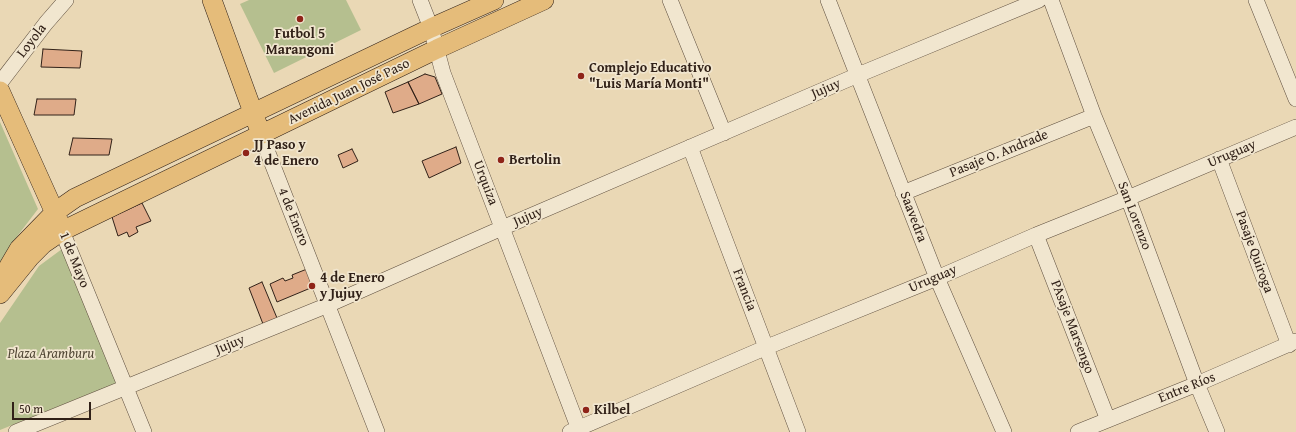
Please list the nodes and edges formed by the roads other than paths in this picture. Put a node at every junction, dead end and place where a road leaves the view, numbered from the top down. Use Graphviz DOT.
graph roads {
  1 [pos="66,0"];
  2 [pos="212,0"];
  3 [pos="420,0"];
  4 [pos="494,0"];
  5 [pos="544,0"];
  6 [pos="670,0"];
  7 [pos="828,0"];
  8 [pos="1039,0"];
  9 [pos="1051,0"];
  10 [pos="1256,0"];
  11 [pos="432,28"];
  12 [pos="437,49"];
  13 [pos="858,75"];
  14 [pos="0,83"];
  15 [pos="0,91"];
  16 [pos="1296,99"];
  17 [pos="254,113"];
  18 [pos="1094,116"];
  19 [pos="1296,127"];
  20 [pos="724,133"];
  21 [pos="261,135"];
  22 [pos="690,148"];
  23 [pos="1219,159"];
  24 [pos="903,193"];
  25 [pos="1128,198"];
  26 [pos="55,212"];
  27 [pos="502,228"];
  28 [pos="62,231"];
  29 [pos="1036,235"];
  30 [pos="937,278"];
  31 [pos="0,294"];
  32 [pos="328,305"];
  33 [pos="1292,343"];
  34 [pos="767,347"];
  35 [pos="1197,384"];
  36 [pos="126,387"];
  37 [pos="1108,420"];
  38 [pos="576,431"];
  39 [pos="16,432"];
  40 [pos="144,432"];
  41 [pos="377,432"];
  42 [pos="798,432"];
  43 [pos="1004,432"];
  44 [pos="1078,432"];
  45 [pos="1217,432"];
  1 -- 14 [label="street, Loyola"];
  2 -- 17 [label="main road, 4 de Enero"];
  3 -- 11 [label="street, Urquiza"];
  4 -- 11 [label="main road, Avenida Juan José Paso"];
  5 -- 12 [label="main road, Avenida Juan José Paso"];
  6 -- 20 [label="street"];
  7 -- 13 [label="street, Saavedra"];
  8 -- 13 [label="street, Jujuy"];
  9 -- 18 [label="street, San Lorenzo"];
  10 -- 16 [label="street"];
  11 -- 12 [label="street, Urquiza"];
  11 -- 17 [label="main road, Avenida Juan José Paso"];
  12 -- 21 [label="main road, Avenida Juan José Paso"];
  12 -- 27 [label="street, Urquiza"];
  13 -- 20 [label="street, Jujuy"];
  13 -- 24 [label="street, Saavedra"];
  15 -- 26 [label="main road, 1 de Mayo"];
  17 -- 21 [label="main road, 4 de Enero"];
  17 -- 26 [label="main road, Avenida Juan José Paso"];
  18 -- 24 [label="street, Pasaje O. Andrade"];
  18 -- 25 [label="street, San Lorenzo"];
  19 -- 23 [label="street, Uruguay"];
  20 -- 22 [label="street, Jujuy"];
  21 -- 28 [label="main road, Avenida Juan José Paso"];
  21 -- 32 [label="street, 4 de Enero"];
  22 -- 27 [label="street, Jujuy"];
  22 -- 34 [label="street, Francia"];
  23 -- 25 [label="street, Uruguay"];
  23 -- 33 [label="street, Pasaje Quiroga"];
  24 -- 30 [label="street, Saavedra"];
  25 -- 29 [label="street, Uruguay"];
  25 -- 35 [label="street, San Lorenzo"];
  26 -- 28 [label="main road, 1 de Mayo"];
  26 -- 31 [label="main road, Avenida Juan José Paso"];
  27 -- 32 [label="street, Jujuy"];
  27 -- 38 [label="street, Urquiza"];
  28 -- 31 [label="main road, Avenida Juan José Paso"];
  28 -- 36 [label="street, 1 de Mayo"];
  29 -- 30 [label="street, Uruguay"];
  29 -- 37 [label="street, PAsaje Marsengo"];
  30 -- 34 [label="street, Uruguay"];
  30 -- 43 [label="street, Saavedra"];
  32 -- 36 [label="street, Jujuy"];
  32 -- 41 [label="street, 4 de Enero"];
  33 -- 35 [label="street, Entre Ríos"];
  34 -- 38 [label="street, Uruguay"];
  34 -- 42 [label="street, Francia"];
  35 -- 37 [label="street, Entre Ríos"];
  35 -- 45 [label="street, San Lorenzo"];
  36 -- 39 [label="street, Jujuy"];
  36 -- 40 [label="street, 1 de Mayo"];
  37 -- 44 [label="street, Entre Ríos"];
}
